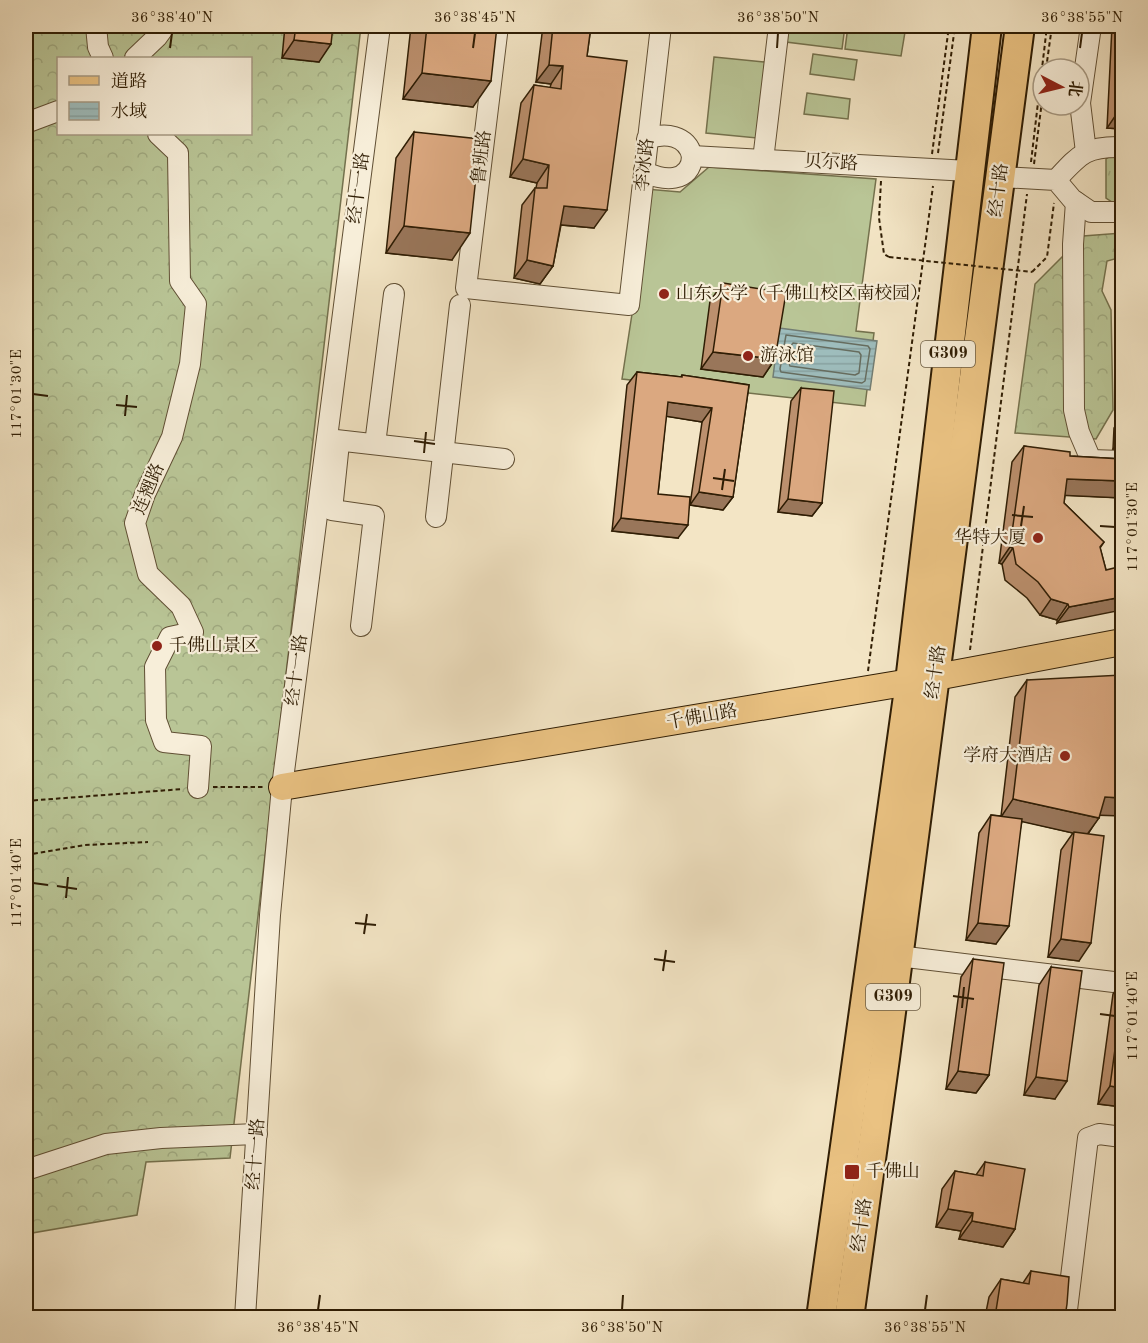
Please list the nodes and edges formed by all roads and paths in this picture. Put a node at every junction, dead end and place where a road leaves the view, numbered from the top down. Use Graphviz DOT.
graph roads {
  1 [pos="96,26"];
  2 [pos="165,26"];
  3 [pos="380,26"];
  4 [pos="498,26"];
  5 [pos="661,26"];
  6 [pos="779,26"];
  7 [pos="949,26"];
  8 [pos="955,26"];
  9 [pos="987,26"];
  10 [pos="1020,26"];
  11 [pos="1047,26"];
  12 [pos="1052,26"];
  13 [pos="1091,26"];
  14 [pos="103,57"];
  15 [pos="136,57"];
  16 [pos="1048,57"];
  17 [pos="57,111"];
  18 [pos="1037,117"];
  19 [pos="26,123"];
  20 [pos="159,135"];
  21 [pos="647,139"];
  22 [pos="1122,147"];
  23 [pos="1086,152"];
  24 [pos="692,156"];
  25 [pos="762,160"];
  26 [pos="882,166"];
  27 [pos="933,169"];
  28 [pos="644,171"];
  29 [pos="969,171"];
  30 [pos="1020,178"];
  31 [pos="1056,180"];
  32 [pos="1076,202"];
  33 [pos="1122,212"];
  34 [pos="394,294"];
  35 [pos="463,296"];
  36 [pos="333,439"];
  37 [pos="375,444"];
  38 [pos="443,452"];
  39 [pos="504,459"];
  40 [pos="1122,461"];
  41 [pos="436,518"];
  42 [pos="361,626"];
  43 [pos="1122,642"];
  44 [pos="968,671"];
  45 [pos="923,680"];
  46 [pos="865,690"];
  47 [pos="282,787"];
  48 [pos="198,788"];
  49 [pos="26,801"];
  50 [pos="148,842"];
  51 [pos="26,855"];
  52 [pos="898,956"];
  53 [pos="1122,983"];
  54 [pos="257,1134"];
  55 [pos="1122,1137"];
  56 [pos="26,1170"];
  57 [pos="245,1317"];
  58 [pos="821,1317"];
  59 [pos="849,1317"];
  60 [pos="1066,1317"];
  1 -- 14 [label="street"];
  2 -- 15 [label="street"];
  3 -- 36 [label="street, 经十一路"];
  4 -- 35 [label="street, 鲁班路"];
  5 -- 21 [label="street, 李冰路"];
  6 -- 25 [label="street"];
  7 -- 27 [label="path"];
  8 -- 27 [label="path"];
  9 -- 29 [label="highway, 经十路 / G309"];
  10 -- 30 [label="highway, 经十路 / G309"];
  11 -- 30 [label="path"];
  12 -- 16 [label="path"];
  13 -- 23 [label="street"];
  17 -- 19 [label="street"];
  18 -- 30 [label="path"];
  20 -- 48 [label="street, 连翘路"];
  21 -- 24 [label="street"];
  21 -- 28 [label="street, 李冰路"];
  22 -- 23 [label="street"];
  23 -- 31 [label="street"];
  24 -- 25 [label="street, 贝尔路"];
  24 -- 28 [label="street"];
  25 -- 26 [label="street, 贝尔路"];
  26 -- 27 [label="street, 贝尔路"];
  26 -- 31 [label="path, bridge"];
  27 -- 29 [label="street, 贝尔路"];
  27 -- 46 [label="path"];
  28 -- 35 [label="street, 李冰路"];
  29 -- 45 [label="highway, 经十路 / G309"];
  30 -- 31 [label="street"];
  30 -- 44 [label="path"];
  30 -- 45 [label="highway, 经十路 / G309"];
  31 -- 32 [label="street"];
  32 -- 33 [label="street"];
  32 -- 40 [label="street"];
  34 -- 37 [label="street"];
  35 -- 38 [label="street, 鲁班路"];
  36 -- 37 [label="street"];
  36 -- 42 [label="street"];
  36 -- 47 [label="street, 经十一路"];
  37 -- 38 [label="street"];
  38 -- 39 [label="street"];
  38 -- 41 [label="street, 鲁班路"];
  43 -- 44 [label="main road, 千佛山路"];
  44 -- 45 [label="main road, 千佛山路"];
  45 -- 46 [label="main road, 千佛山路"];
  45 -- 52 [label="highway, 经十路 / G309"];
  45 -- 58 [label="highway, 经十路 / G309"];
  46 -- 47 [label="main road, 千佛山路"];
  47 -- 48 [label="path"];
  47 -- 54 [label="street, 经十一路"];
  48 -- 49 [label="path"];
  50 -- 51 [label="path"];
  52 -- 53 [label="street"];
  52 -- 59 [label="highway, 经十路 / G309"];
  54 -- 56 [label="street"];
  54 -- 57 [label="street, 经十一路"];
  55 -- 60 [label="street"];
}
